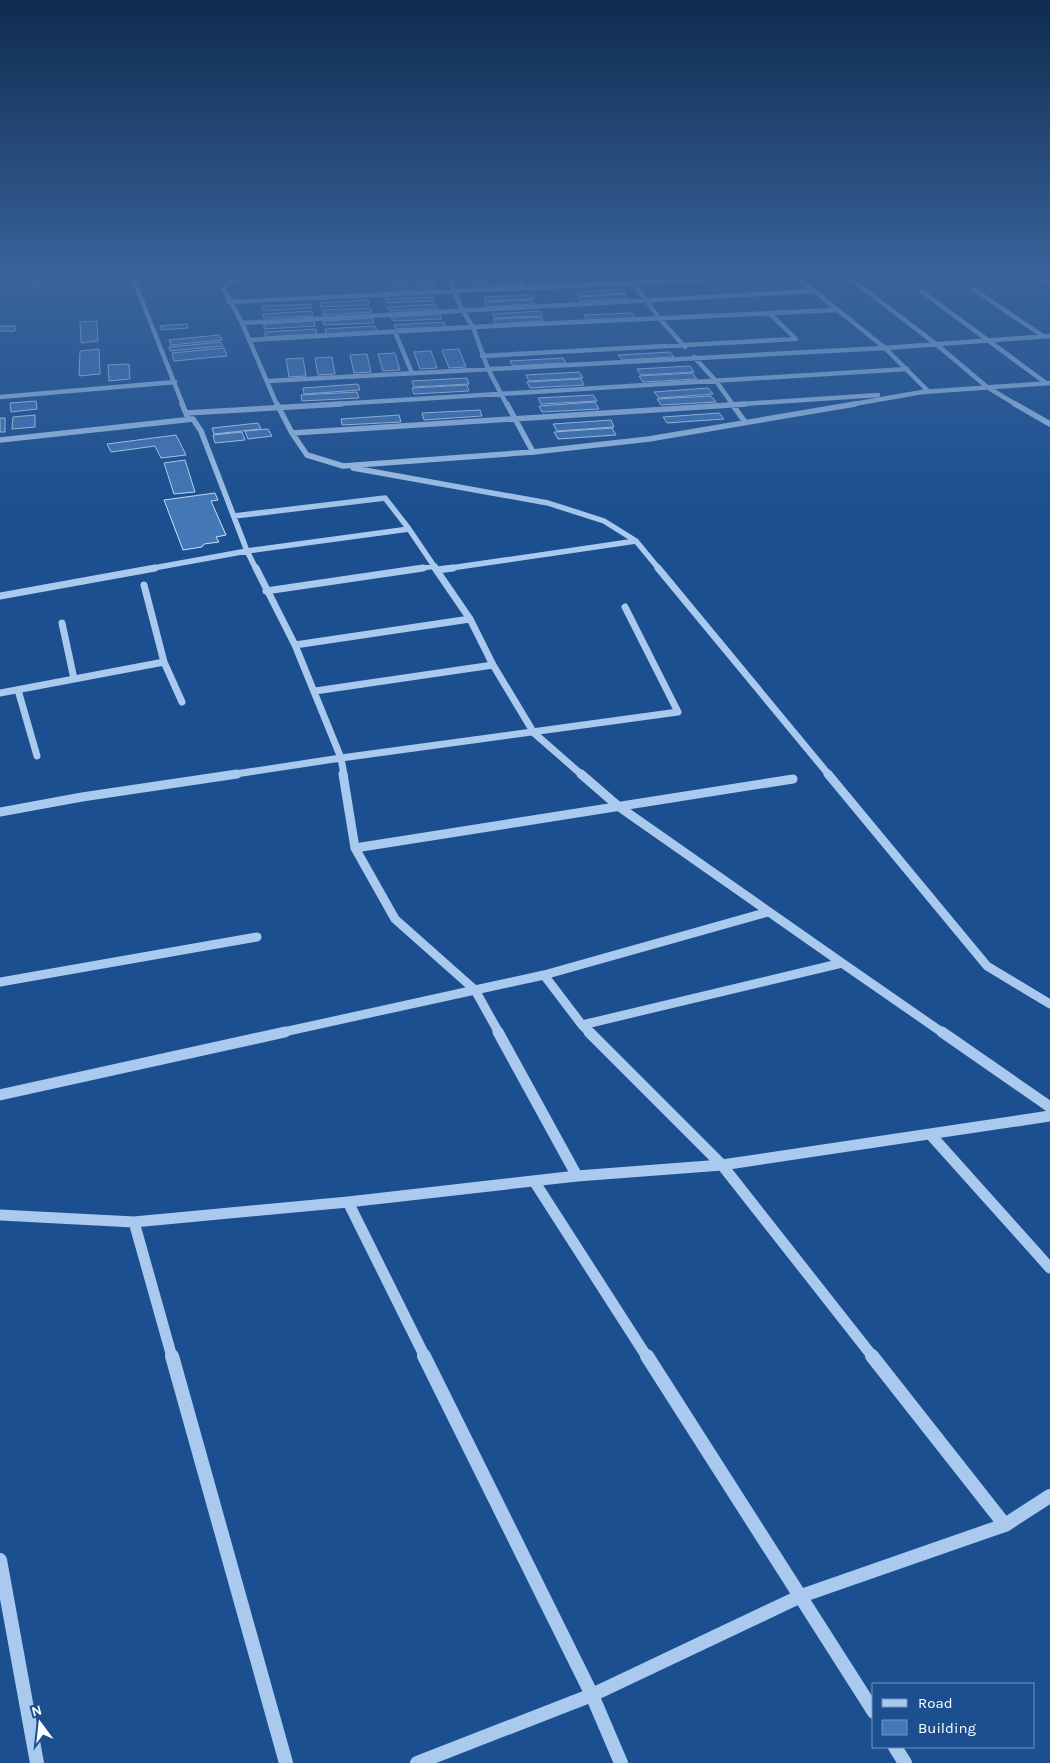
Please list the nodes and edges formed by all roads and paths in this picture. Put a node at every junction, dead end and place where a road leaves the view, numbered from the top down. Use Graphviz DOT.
graph roads {
  1 [pos="163,355"];
  2 [pos="256,355"];
  3 [pos="405,355"];
  4 [pos="497,355"];
  5 [pos="693,355"];
  6 [pos="748,355"];
  7 [pos="893,355"];
  8 [pos="949,355"];
  9 [pos="1011,355"];
  10 [pos="482,356"];
  11 [pos="696,358"];
  12 [pos="488,369"];
  13 [pos="907,369"];
  14 [pos="412,373"];
  15 [pos="716,380"];
  16 [pos="268,381"];
  17 [pos="174,382"];
  18 [pos="1048,383"];
  19 [pos="986,387"];
  20 [pos="928,391"];
  21 [pos="502,393"];
  22 [pos="0,397"];
  23 [pos="732,404"];
  24 [pos="278,407"];
  25 [pos="187,416"];
  26 [pos="516,420"];
  27 [pos="745,422"];
  28 [pos="1050,424"];
  29 [pos="292,433"];
  30 [pos="0,440"];
  31 [pos="533,452"];
  32 [pos="344,466"];
  33 [pos="234,516"];
  34 [pos="409,529"];
  35 [pos="636,541"];
  36 [pos="247,551"];
  37 [pos="436,568"];
  38 [pos="144,585"];
  39 [pos="266,591"];
  40 [pos="0,596"];
  41 [pos="625,607"];
  42 [pos="470,619"];
  43 [pos="62,623"];
  44 [pos="295,645"];
  45 [pos="164,662"];
  46 [pos="493,665"];
  47 [pos="74,679"];
  48 [pos="18,690"];
  49 [pos="315,691"];
  50 [pos="0,693"];
  51 [pos="182,702"];
  52 [pos="534,733"];
  53 [pos="37,756"];
  54 [pos="341,758"];
  55 [pos="793,779"];
  56 [pos="618,806"];
  57 [pos="0,812"];
  58 [pos="355,848"];
  59 [pos="768,912"];
  60 [pos="257,937"];
  61 [pos="842,963"];
  62 [pos="544,975"];
  63 [pos="0,982"];
  64 [pos="475,990"];
  65 [pos="1050,1004"];
  66 [pos="582,1025"];
  67 [pos="0,1095"];
  68 [pos="1050,1107"];
  69 [pos="1050,1116"];
  70 [pos="930,1134"];
  71 [pos="722,1165"];
  72 [pos="577,1176"];
  73 [pos="534,1181"];
  74 [pos="348,1202"];
  75 [pos="0,1214"];
  76 [pos="134,1222"];
  77 [pos="1050,1268"];
  78 [pos="1050,1496"];
  79 [pos="1005,1525"];
  80 [pos="0,1560"];
  81 [pos="801,1596"];
  82 [pos="592,1695"];
  83 [pos="872,1709"];
  84 [pos="896,1748"];
  85 [pos="37,1763"];
  86 [pos="286,1763"];
  87 [pos="418,1763"];
  88 [pos="621,1763"];
  89 [pos="905,1763"];
  1 -- 17 [label="street"];
  2 -- 16 [label="street"];
  3 -- 14 [label="street"];
  4 -- 10 [label="street"];
  5 -- 11 [label="street"];
  6 -- 11 [label="street"];
  7 -- 13 [label="street"];
  8 -- 19 [label="street"];
  9 -- 18 [label="street"];
  10 -- 12 [label="street"];
  11 -- 12 [label="street"];
  11 -- 15 [label="street"];
  12 -- 14 [label="street"];
  12 -- 21 [label="street"];
  13 -- 15 [label="street"];
  13 -- 20 [label="street"];
  14 -- 16 [label="street"];
  15 -- 21 [label="street"];
  15 -- 23 [label="street"];
  16 -- 24 [label="street"];
  17 -- 22 [label="street"];
  17 -- 25 [label="street"];
  18 -- 19 [label="street"];
  19 -- 20 [label="street"];
  19 -- 28 [label="street"];
  20 -- 23 [label="street"];
  20 -- 27 [label="street"];
  21 -- 24 [label="street"];
  21 -- 26 [label="street"];
  23 -- 26 [label="street"];
  23 -- 27 [label="street"];
  24 -- 25 [label="street"];
  24 -- 29 [label="street"];
  25 -- 30 [label="street"];
  25 -- 33 [label="street"];
  26 -- 29 [label="street"];
  26 -- 31 [label="street"];
  27 -- 31 [label="street"];
  29 -- 32 [label="street"];
  31 -- 32 [label="street"];
  32 -- 35 [label="street"];
  33 -- 34 [label="street"];
  33 -- 36 [label="street"];
  34 -- 36 [label="street"];
  34 -- 37 [label="street"];
  35 -- 37 [label="street"];
  35 -- 65 [label="street"];
  36 -- 39 [label="street"];
  36 -- 40 [label="street"];
  37 -- 39 [label="street"];
  37 -- 42 [label="street"];
  38 -- 45 [label="street"];
  39 -- 44 [label="street"];
  41 -- 52 [label="street"];
  42 -- 44 [label="street"];
  42 -- 46 [label="street"];
  43 -- 47 [label="street"];
  44 -- 49 [label="street"];
  45 -- 47 [label="street"];
  45 -- 51 [label="street"];
  46 -- 49 [label="street"];
  46 -- 52 [label="street"];
  47 -- 48 [label="street"];
  48 -- 50 [label="street"];
  48 -- 53 [label="street"];
  49 -- 54 [label="street"];
  52 -- 54 [label="street"];
  52 -- 56 [label="street"];
  54 -- 57 [label="street"];
  54 -- 58 [label="street"];
  55 -- 56 [label="street"];
  56 -- 58 [label="street"];
  56 -- 59 [label="street"];
  58 -- 64 [label="street"];
  59 -- 61 [label="street"];
  59 -- 62 [label="street"];
  60 -- 63 [label="street"];
  61 -- 66 [label="street"];
  61 -- 68 [label="street"];
  62 -- 64 [label="street"];
  62 -- 66 [label="street"];
  64 -- 67 [label="street"];
  64 -- 72 [label="street"];
  66 -- 71 [label="street"];
  69 -- 70 [label="street"];
  70 -- 71 [label="street"];
  70 -- 77 [label="street"];
  71 -- 72 [label="street"];
  71 -- 79 [label="street"];
  72 -- 73 [label="street"];
  73 -- 74 [label="street"];
  73 -- 81 [label="street"];
  74 -- 76 [label="street"];
  74 -- 82 [label="street"];
  75 -- 76 [label="street"];
  76 -- 86 [label="street"];
  78 -- 79 [label="street"];
  79 -- 81 [label="street"];
  80 -- 85 [label="street"];
  81 -- 82 [label="street"];
  81 -- 83 [label="street"];
  82 -- 87 [label="street"];
  82 -- 88 [label="street"];
  84 -- 89 [label="street"];
}
